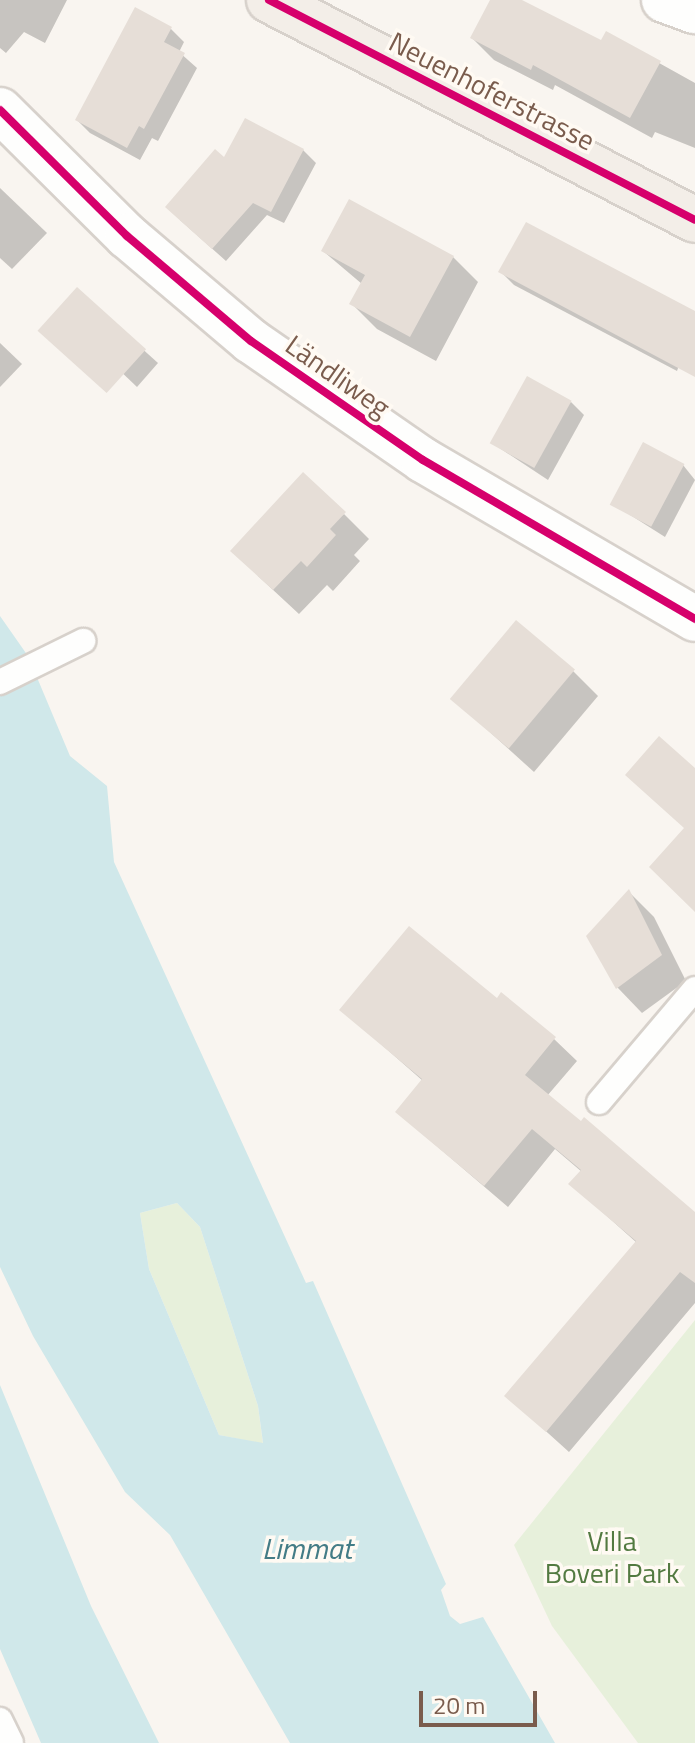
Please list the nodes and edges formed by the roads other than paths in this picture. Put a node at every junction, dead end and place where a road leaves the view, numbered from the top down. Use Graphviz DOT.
graph roads {
  1 [pos="269,0"];
  2 [pos="664,0"];
  3 [pos="695,11"];
  4 [pos="0,110"];
  5 [pos="695,220"];
  6 [pos="695,619"];
  7 [pos="83,641"];
  8 [pos="0,682"];
  9 [pos="695,989"];
  10 [pos="599,1102"];
  11 [pos="0,1720"];
  12 [pos="11,1743"];
  1 -- 5 [label="main road, Neuenhoferstrasse"];
  2 -- 3 [label="street"];
  4 -- 6 [label="street, Ländliweg"];
  7 -- 8 [label="lane"];
  9 -- 10 [label="lane"];
  11 -- 12 [label="lane"];
}
